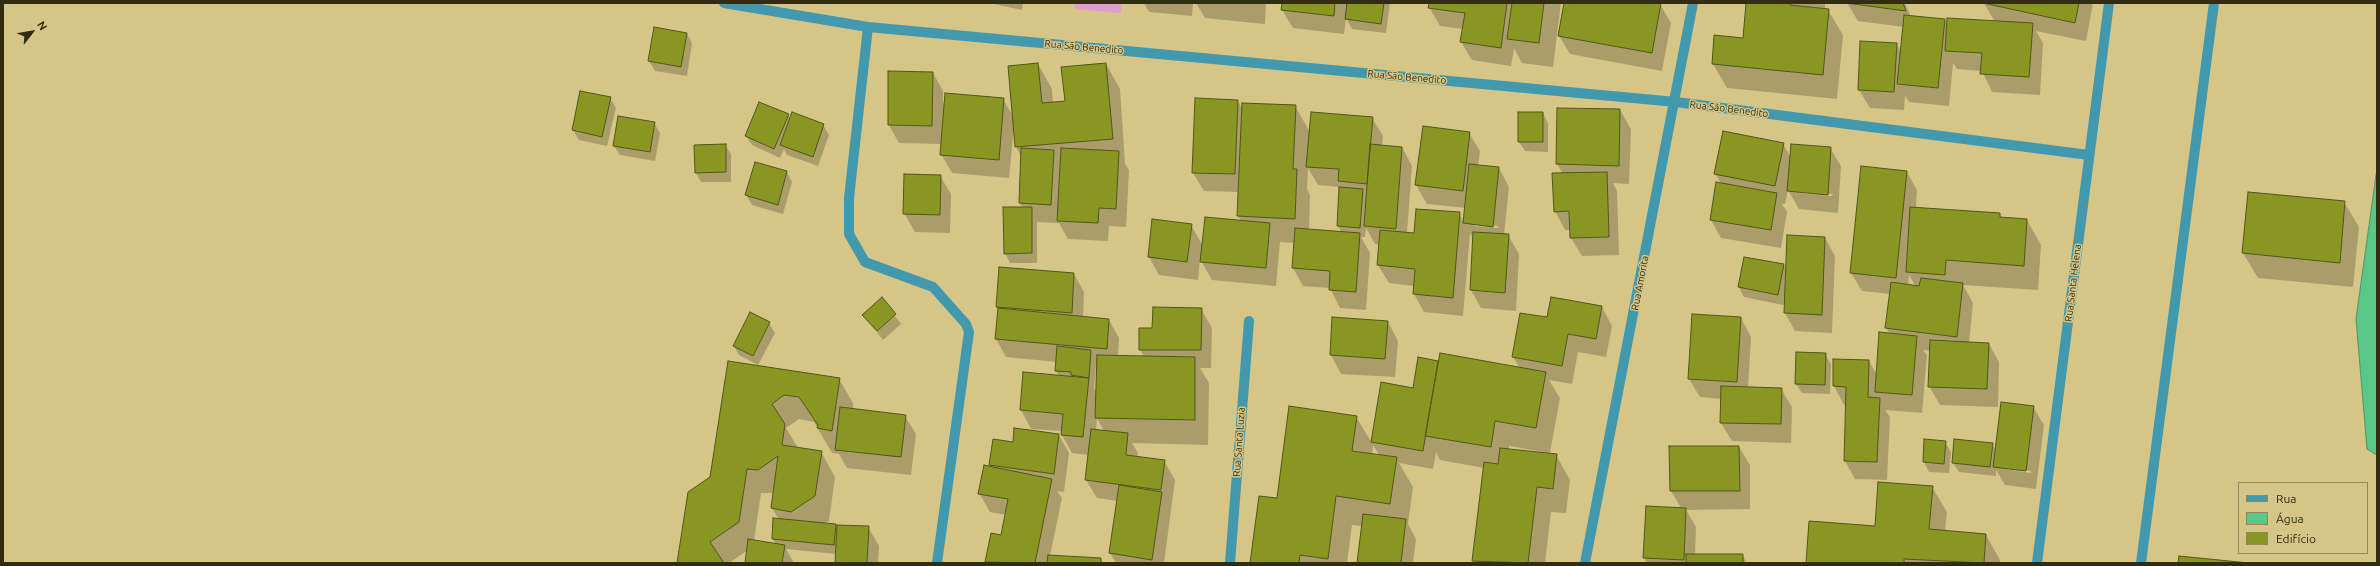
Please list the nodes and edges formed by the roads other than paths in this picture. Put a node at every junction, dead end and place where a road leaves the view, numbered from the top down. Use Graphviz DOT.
graph roads {
  1 [pos="724,3"];
  2 [pos="1694,3"];
  3 [pos="2108,3"];
  4 [pos="2214,3"];
  5 [pos="868,27"];
  6 [pos="1676,102"];
  7 [pos="2089,155"];
  8 [pos="1248,321"];
  9 [pos="937,563"];
  10 [pos="1230,563"];
  11 [pos="1585,563"];
  12 [pos="2037,563"];
  13 [pos="2141,563"];
  1 -- 5 [label="street, Rua São Benedito"];
  2 -- 6 [label="street, Rua Amorita"];
  3 -- 7 [label="street, Rua Santa Helena"];
  4 -- 13 [label="street"];
  5 -- 6 [label="street, Rua São Benedito"];
  5 -- 9 [label="street"];
  6 -- 7 [label="street, Rua São Benedito"];
  6 -- 11 [label="street, Rua Amorita"];
  7 -- 12 [label="street, Rua Santa Helena"];
  8 -- 10 [label="street, Rua Santa Luzia"];
}
